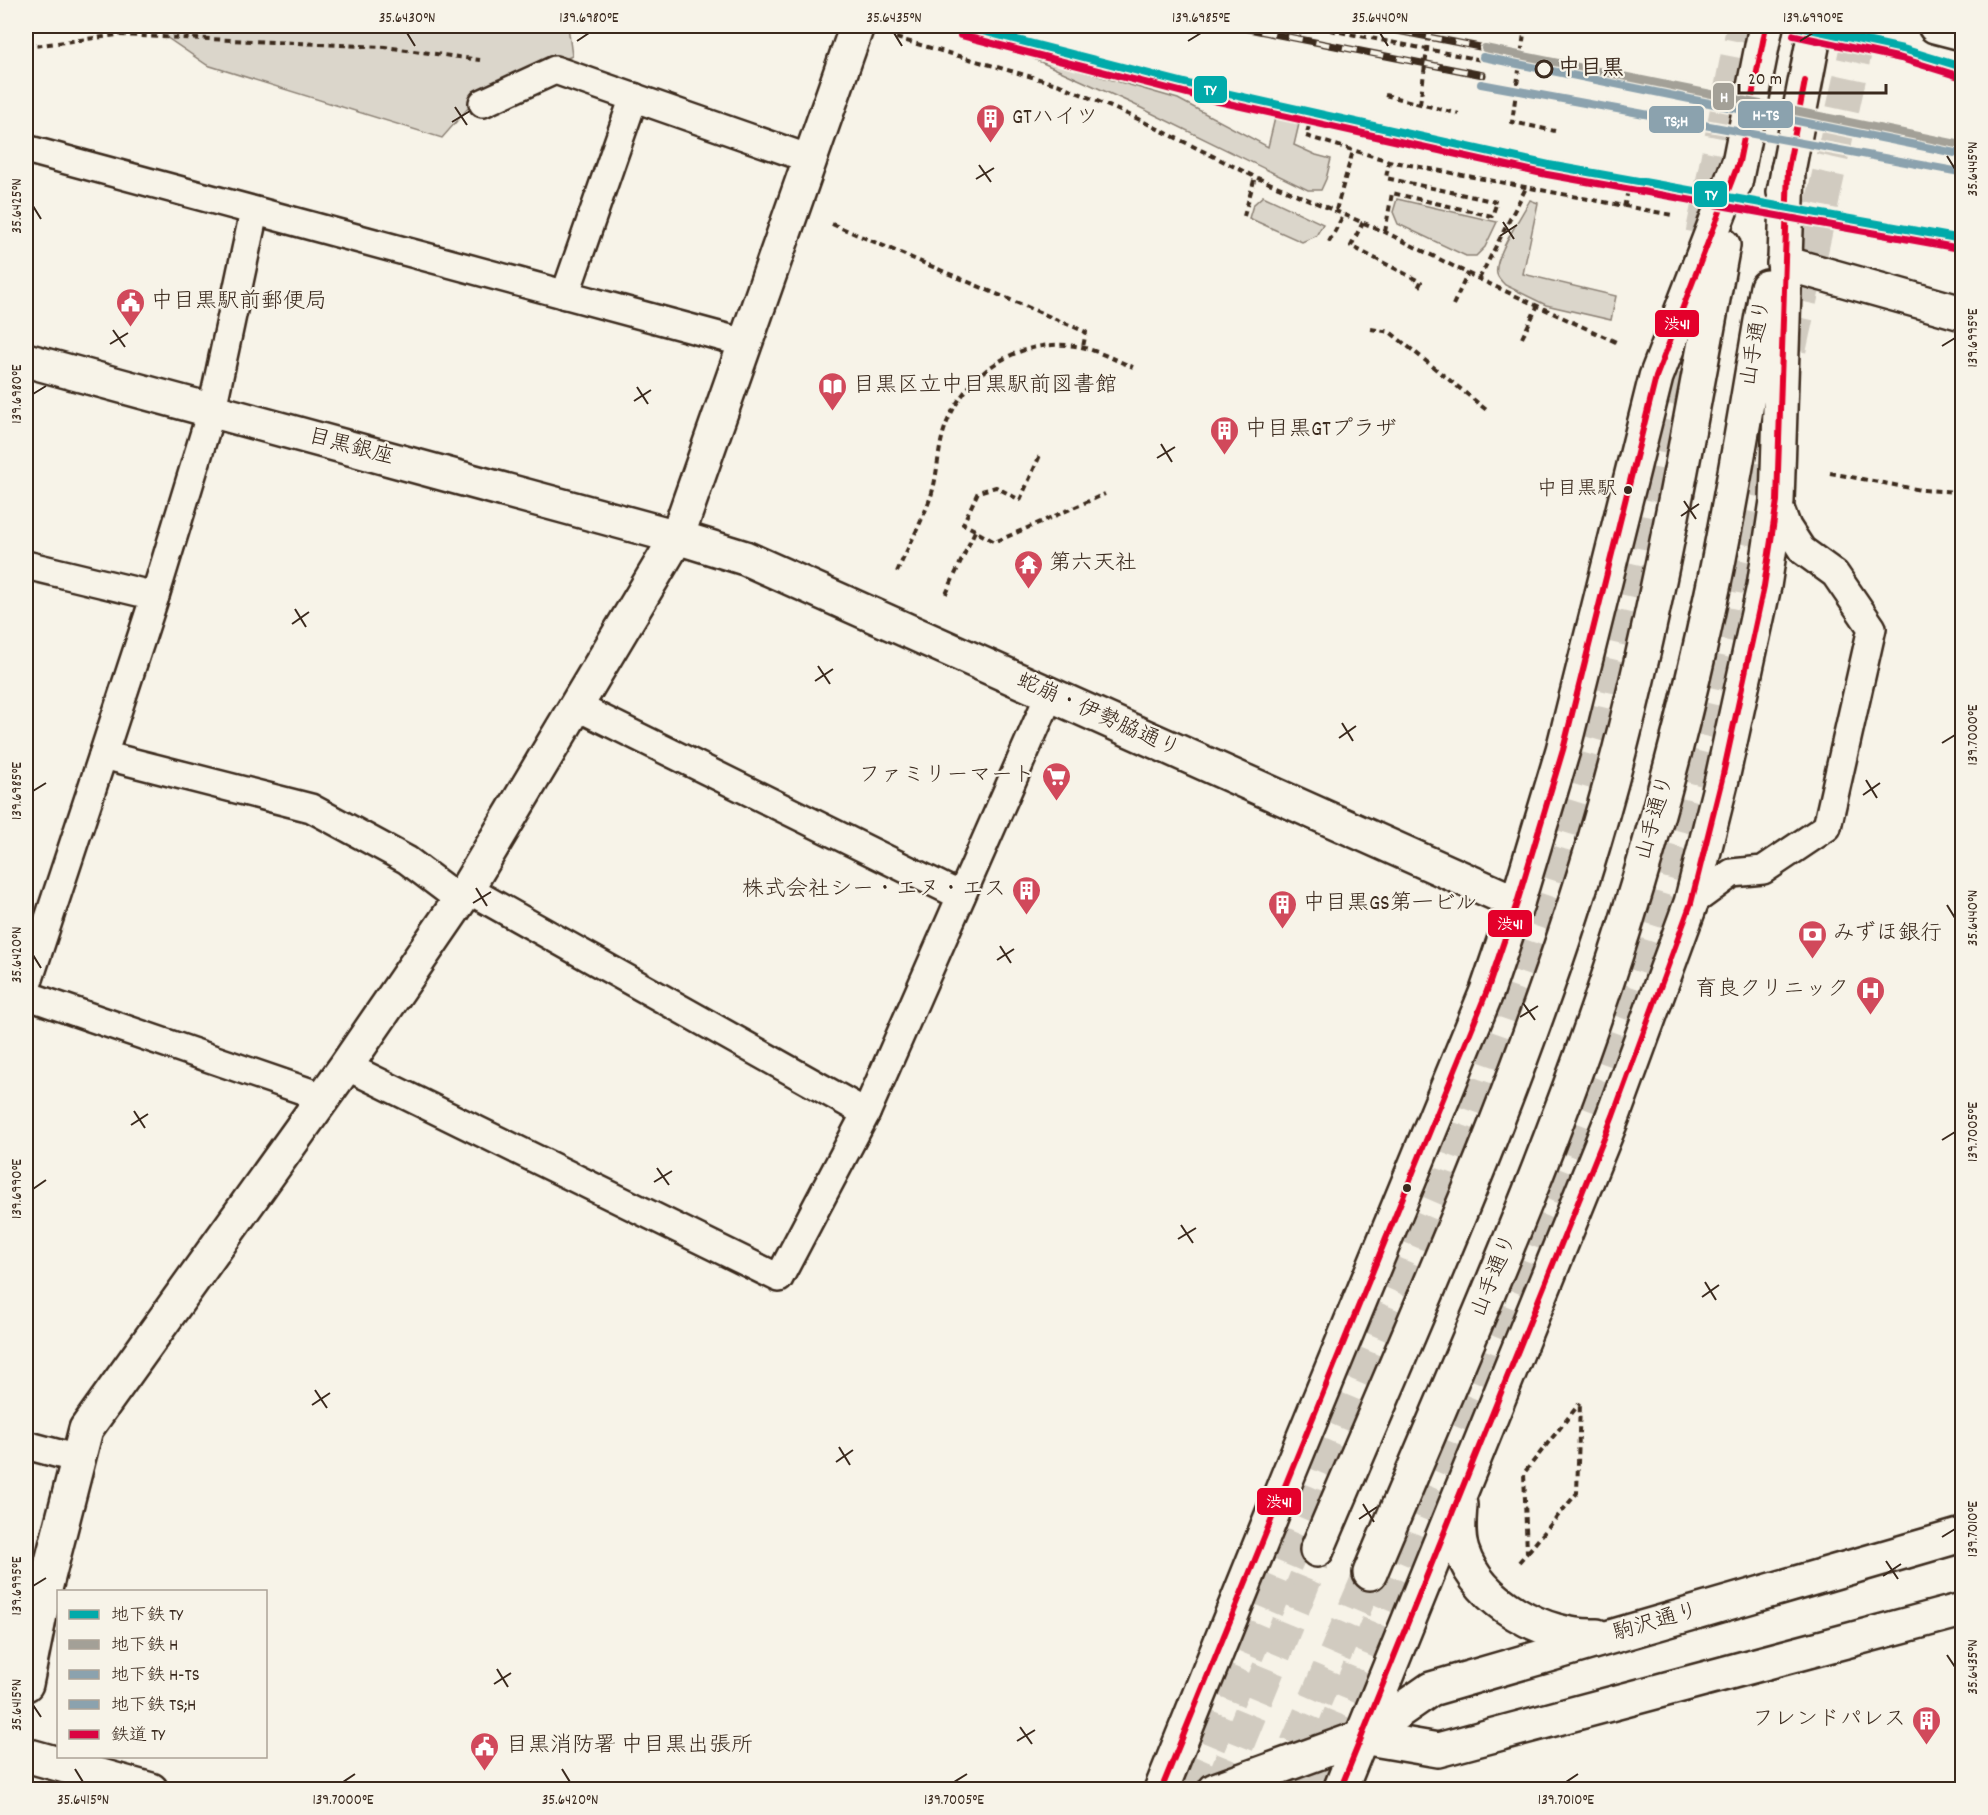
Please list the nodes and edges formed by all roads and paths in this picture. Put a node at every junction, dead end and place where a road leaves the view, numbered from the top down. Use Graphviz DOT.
graph roads {
  1 [pos="1430,26"];
  2 [pos="1525,26"];
  3 [pos="1766,26"];
  4 [pos="1816,26"];
  5 [pos="1935,26"];
  6 [pos="856,28"];
  7 [pos="1330,30"];
  8 [pos="1962,33"];
  9 [pos="26,47"];
  10 [pos="1427,50"];
  11 [pos="487,61"];
  12 [pos="1385,96"];
  13 [pos="634,97"];
  14 [pos="1689,99"];
  15 [pos="483,103"];
  16 [pos="1420,104"];
  17 [pos="1459,114"];
  18 [pos="1309,126"];
  19 [pos="1555,131"];
  20 [pos="26,149"];
  21 [pos="1353,151"];
  22 [pos="810,159"];
  23 [pos="1389,161"];
  24 [pos="1739,162"];
  25 [pos="1788,169"];
  26 [pos="1255,177"];
  27 [pos="1526,188"];
  28 [pos="1628,191"];
  29 [pos="1624,207"];
  30 [pos="1336,210"];
  31 [pos="254,212"];
  32 [pos="1344,214"];
  33 [pos="1673,215"];
  34 [pos="1244,216"];
  35 [pos="1363,222"];
  36 [pos="828,223"];
  37 [pos="1385,232"];
  38 [pos="1329,243"];
  39 [pos="1784,263"];
  40 [pos="1468,273"];
  41 [pos="1479,279"];
  42 [pos="1418,288"];
  43 [pos="566,295"];
  44 [pos="1453,305"];
  45 [pos="1537,307"];
  46 [pos="1962,313"];
  47 [pos="1371,329"];
  48 [pos="1522,338"];
  49 [pos="1618,343"];
  50 [pos="745,344"];
  51 [pos="1083,347"];
  52 [pos="26,360"];
  53 [pos="1133,366"];
  54 [pos="212,409"];
  55 [pos="1489,412"];
  56 [pos="1041,453"];
  57 [pos="1830,473"];
  58 [pos="1962,492"];
  59 [pos="1105,494"];
  60 [pos="1777,501"];
  61 [pos="975,531"];
  62 [pos="677,537"];
  63 [pos="26,566"];
  64 [pos="897,572"];
  65 [pos="946,594"];
  66 [pos="155,596"];
  67 [pos="1050,694"];
  68 [pos="576,706"];
  69 [pos="103,755"];
  70 [pos="463,895"];
  71 [pos="961,896"];
  72 [pos="1517,903"];
  73 [pos="1690,903"];
  74 [pos="26,988"];
  75 [pos="26,995"];
  76 [pos="346,1066"];
  77 [pos="323,1097"];
  78 [pos="866,1113"];
  79 [pos="26,1445"];
  80 [pos="78,1459"];
  81 [pos="1466,1475"];
  82 [pos="1962,1535"];
  83 [pos="1317,1550"];
  84 [pos="1527,1553"];
  85 [pos="1512,1570"];
  86 [pos="1370,1574"];
  87 [pos="1962,1610"];
  88 [pos="1617,1635"];
  89 [pos="26,1684"];
  90 [pos="1362,1737"];
  91 [pos="26,1755"];
  92 [pos="151,1790"];
  93 [pos="1161,1790"];
  94 [pos="1215,1790"];
  95 [pos="1340,1790"];
  1 -- 10 [label="path"];
  2 -- 19 [label="path"];
  3 -- 24 [label="main road"];
  4 -- 25 [label="main road, 山手通り"];
  5 -- 8 [label="main road"];
  6 -- 22 [label="main road"];
  6 -- 26 [label="path"];
  7 -- 10 [label="path"];
  9 -- 11 [label="path"];
  10 -- 14 [label="path"];
  10 -- 16 [label="path"];
  12 -- 16 [label="path"];
  13 -- 15 [label="lane"];
  13 -- 22 [label="lane"];
  13 -- 43 [label="lane"];
  16 -- 17 [label="path"];
  18 -- 21 [label="path"];
  20 -- 31 [label="lane"];
  21 -- 23 [label="path"];
  21 -- 30 [label="path"];
  22 -- 50 [label="main road"];
  23 -- 27 [label="path"];
  23 -- 37 [label="path"];
  24 -- 72 [label="main road"];
  24 -- 83 [label="main road"];
  25 -- 39 [label="main road"];
  25 -- 86 [label="main road, 山手通り"];
  26 -- 30 [label="path"];
  26 -- 34 [label="path"];
  27 -- 29 [label="path"];
  27 -- 41 [label="path"];
  28 -- 29 [label="path"];
  29 -- 33 [label="path"];
  30 -- 32 [label="path"];
  31 -- 43 [label="lane"];
  31 -- 54 [label="lane"];
  32 -- 35 [label="path"];
  32 -- 38 [label="path"];
  35 -- 37 [label="path"];
  35 -- 42 [label="path"];
  36 -- 51 [label="path"];
  37 -- 40 [label="path"];
  39 -- 46 [label="main road"];
  39 -- 60 [label="main road"];
  40 -- 41 [label="path"];
  40 -- 44 [label="path"];
  41 -- 45 [label="path"];
  43 -- 50 [label="lane"];
  45 -- 48 [label="path"];
  45 -- 49 [label="path"];
  47 -- 55 [label="path"];
  50 -- 62 [label="main road"];
  51 -- 53 [label="path"];
  51 -- 64 [label="path"];
  52 -- 54 [label="main road, 目黒銀座"];
  54 -- 62 [label="main road, 目黒銀座"];
  54 -- 66 [label="lane"];
  56 -- 61 [label="path"];
  57 -- 58 [label="path"];
  59 -- 61 [label="path"];
  60 -- 73 [label="main road"];
  60 -- 73 [label="lane"];
  61 -- 65 [label="path"];
  62 -- 67 [label="main road, 蛇崩・伊勢脇通り"];
  62 -- 68 [label="main road"];
  63 -- 66 [label="lane"];
  66 -- 69 [label="lane"];
  67 -- 71 [label="lane"];
  67 -- 72 [label="main road, 蛇崩・伊勢脇通り"];
  68 -- 70 [label="main road"];
  68 -- 71 [label="lane"];
  69 -- 70 [label="lane"];
  69 -- 74 [label="lane"];
  70 -- 76 [label="main road"];
  70 -- 78 [label="lane"];
  71 -- 78 [label="lane"];
  72 -- 93 [label="main road"];
  73 -- 81 [label="main road"];
  75 -- 77 [label="lane"];
  76 -- 77 [label="main road"];
  76 -- 78 [label="lane"];
  77 -- 80 [label="main road"];
  79 -- 80 [label="lane"];
  80 -- 89 [label="main road"];
  81 -- 88 [label="main road"];
  81 -- 90 [label="main road"];
  82 -- 88 [label="main road, 駒沢通り"];
  84 -- 84 [label="path"];
  84 -- 85 [label="path"];
  87 -- 90 [label="main road, 駒沢通り"];
  88 -- 90 [label="main road, 駒沢通り"];
  90 -- 94 [label="main road, 駒沢通り"];
  90 -- 95 [label="main road"];
  91 -- 92 [label="main road"];
}
